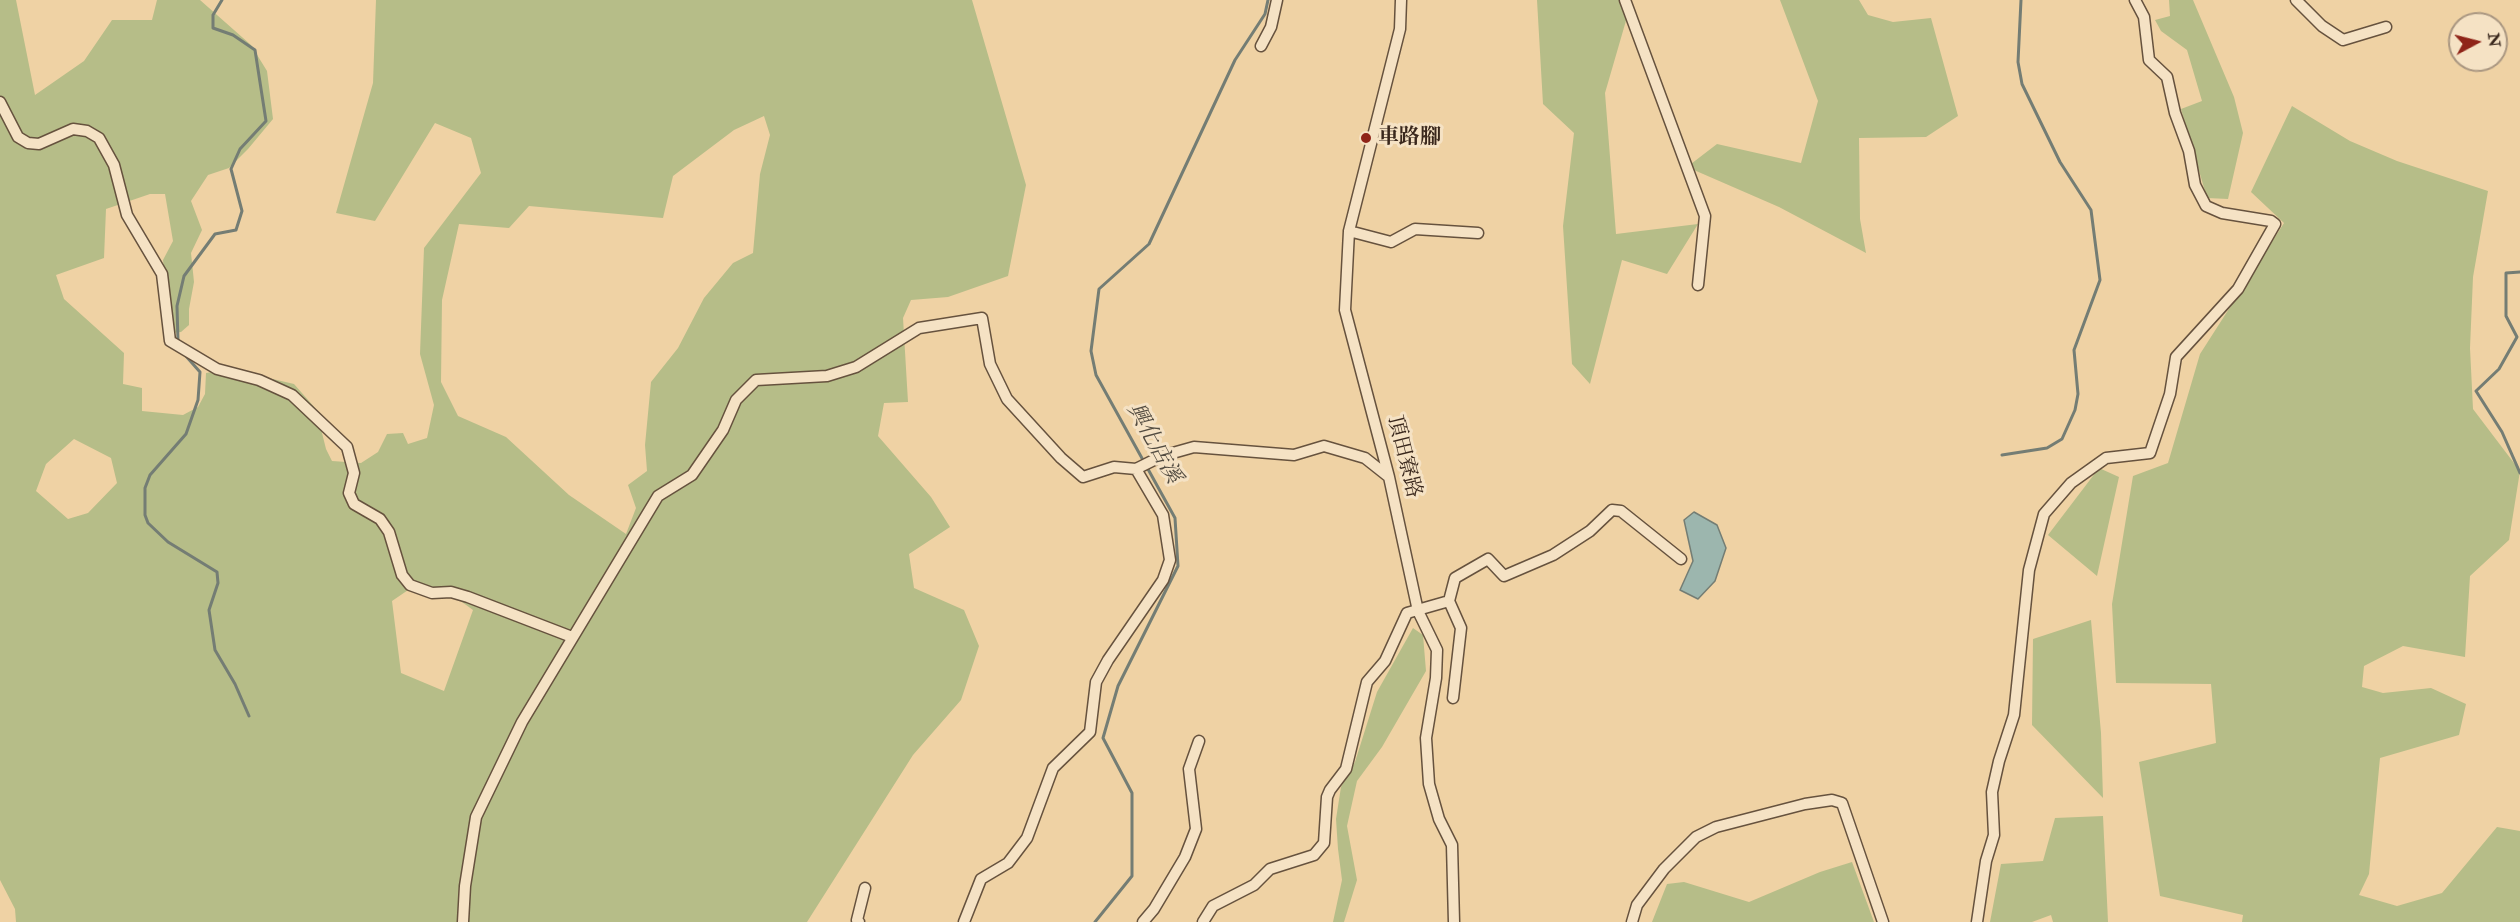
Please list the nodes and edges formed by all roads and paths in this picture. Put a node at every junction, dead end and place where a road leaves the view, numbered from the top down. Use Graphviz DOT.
graph roads {
  1 [pos="1277,0"];
  2 [pos="1401,0"];
  3 [pos="1625,0"];
  4 [pos="2135,0"];
  5 [pos="2296,0"];
  6 [pos="2386,27"];
  7 [pos="1261,46"];
  8 [pos="0,102"];
  9 [pos="1349,231"];
  10 [pos="1478,233"];
  11 [pos="1698,285"];
  12 [pos="1136,469"];
  13 [pos="1389,477"];
  14 [pos="1681,559"];
  15 [pos="1449,601"];
  16 [pos="1418,610"];
  17 [pos="572,637"];
  18 [pos="1453,698"];
  19 [pos="1199,741"];
  20 [pos="865,888"];
  21 [pos="463,922"];
  22 [pos="859,922"];
  23 [pos="964,922"];
  24 [pos="1143,922"];
  25 [pos="1203,922"];
  26 [pos="1454,922"];
  27 [pos="1632,922"];
  28 [pos="1883,922"];
  29 [pos="1977,922"];
  1 -- 7 [label="street"];
  2 -- 9 [label="street, 頂田寮路"];
  3 -- 11 [label="street"];
  4 -- 29 [label="street"];
  5 -- 6 [label="street"];
  8 -- 17 [label="street"];
  9 -- 10 [label="street"];
  9 -- 13 [label="street, 頂田寮路"];
  12 -- 13 [label="street"];
  12 -- 17 [label="street"];
  12 -- 23 [label="street"];
  13 -- 16 [label="street, 頂田寮路"];
  14 -- 15 [label="street"];
  15 -- 16 [label="street"];
  15 -- 18 [label="street"];
  16 -- 25 [label="street"];
  16 -- 26 [label="street, 頂田寮路"];
  17 -- 21 [label="street"];
  19 -- 24 [label="street"];
  20 -- 22 [label="street"];
  27 -- 28 [label="street"];
}
